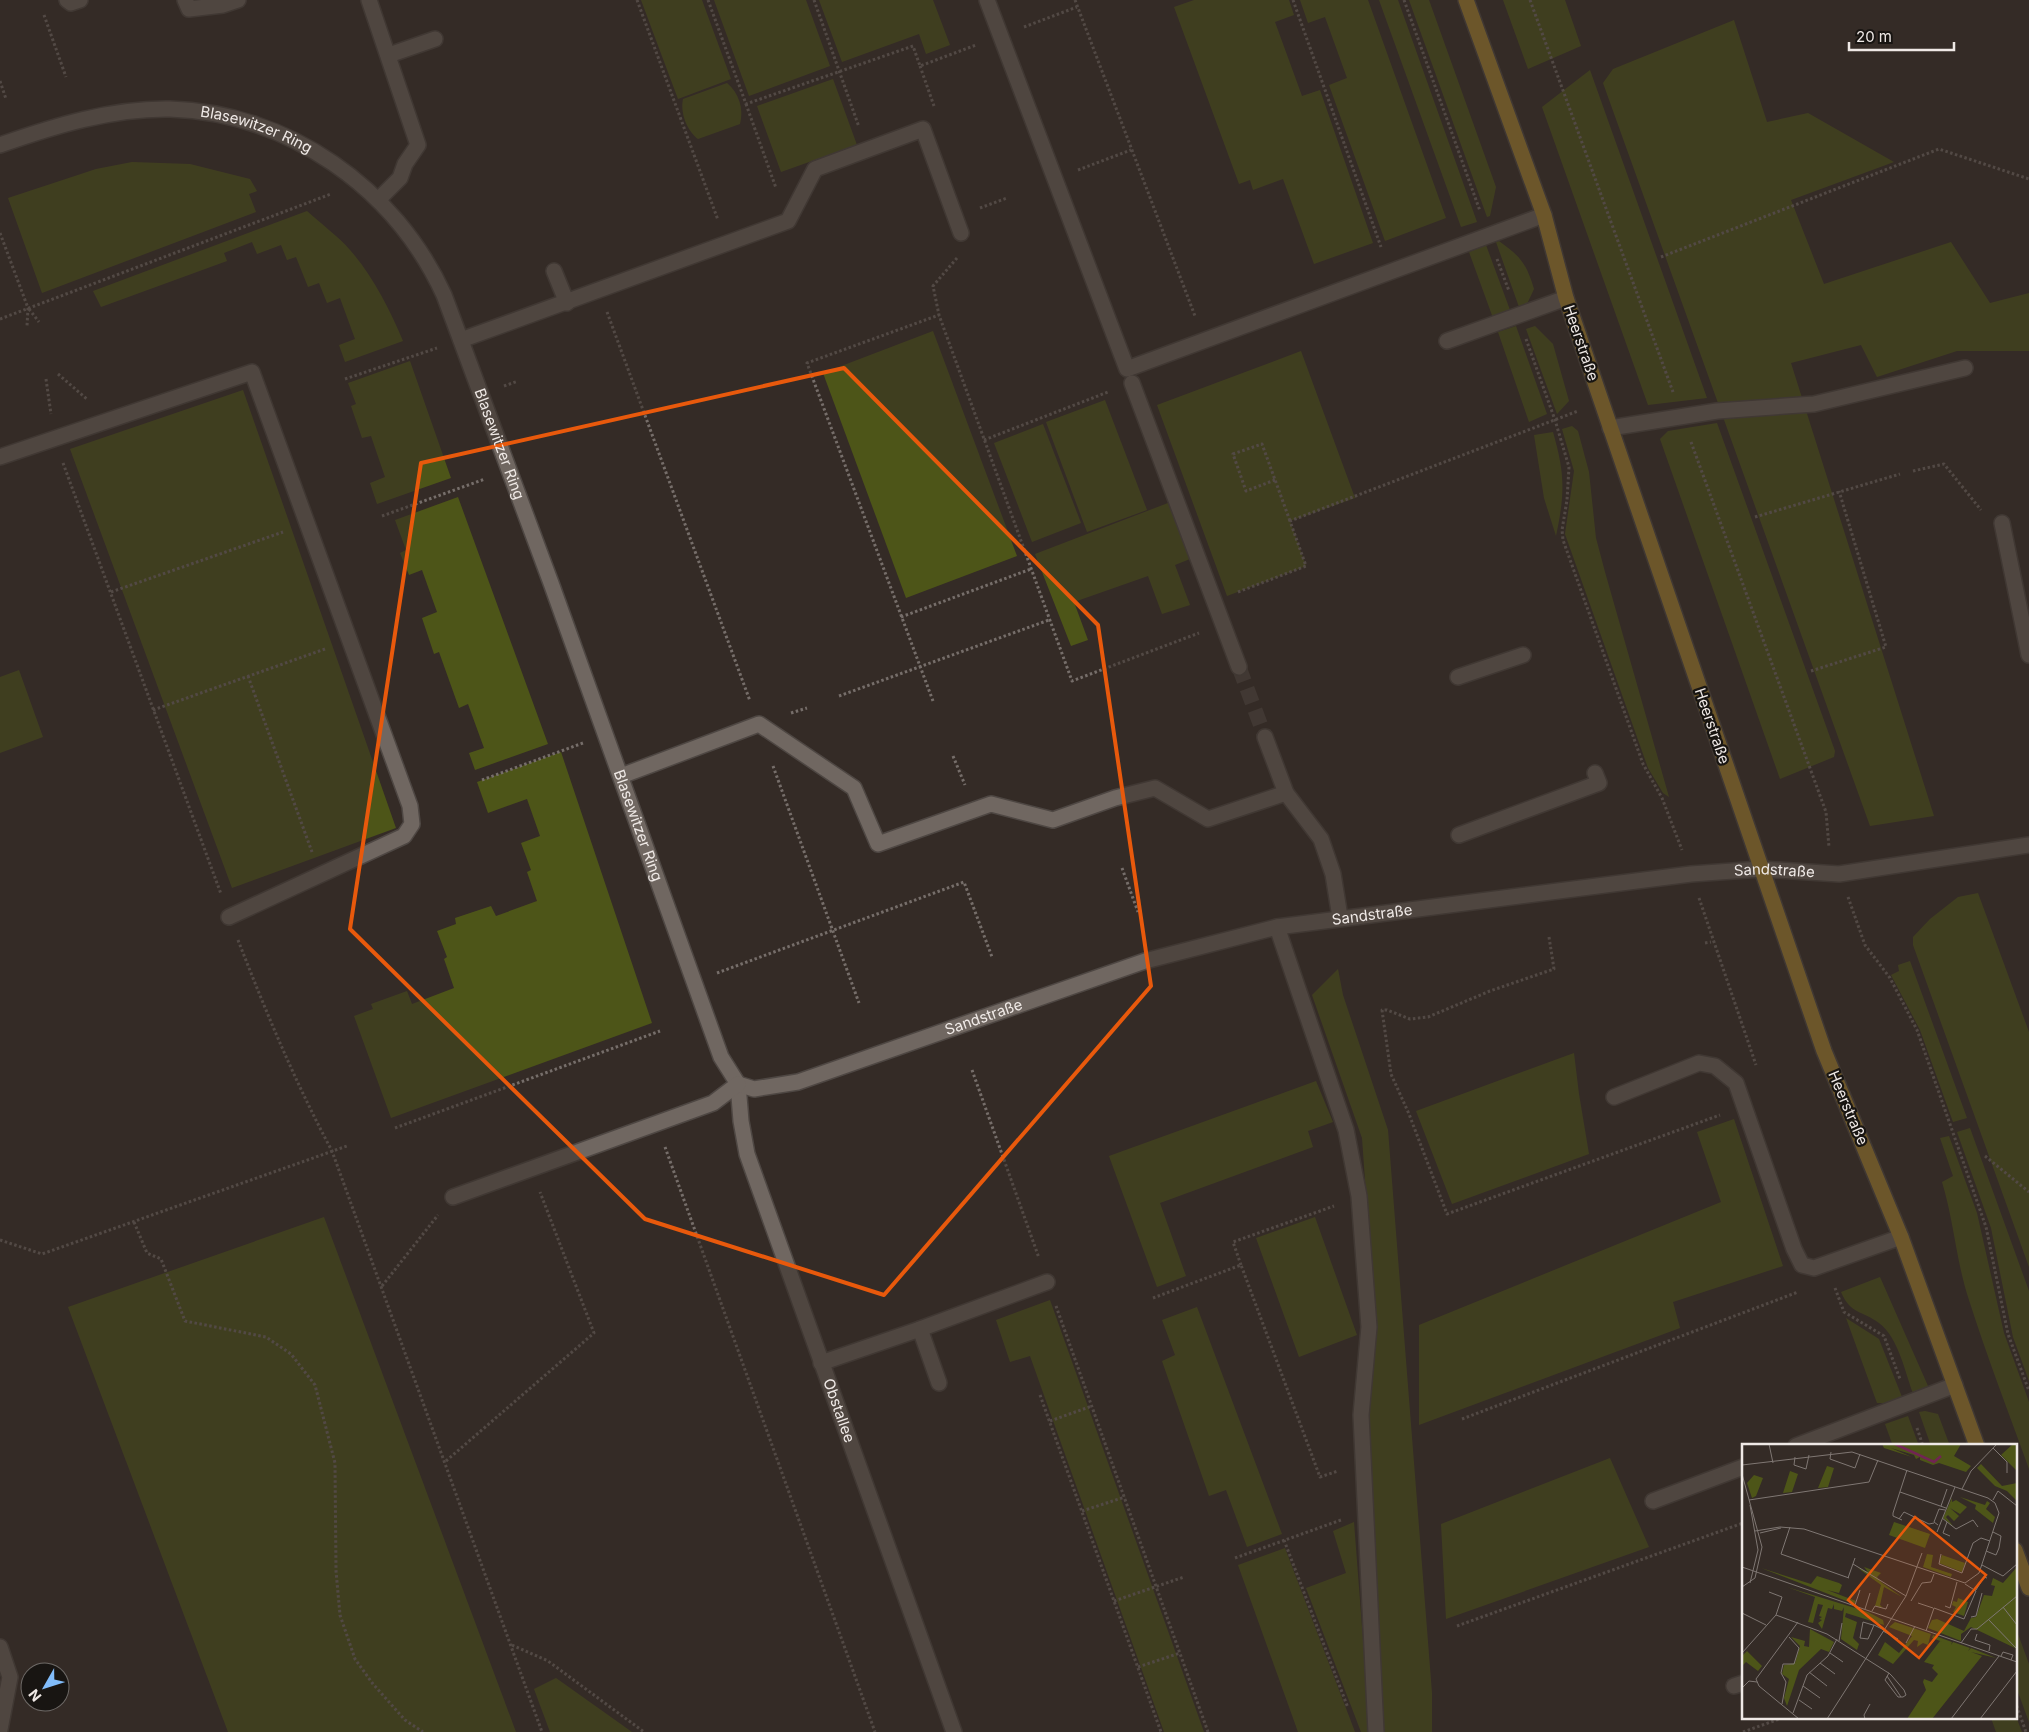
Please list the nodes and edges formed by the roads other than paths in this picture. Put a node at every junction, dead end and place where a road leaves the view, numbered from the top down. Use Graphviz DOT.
graph roads {
  1 [pos="67,0"];
  2 [pos="80,0"];
  3 [pos="185,0"];
  4 [pos="238,0"];
  5 [pos="369,0"];
  6 [pos="987,0"];
  7 [pos="1466,0"];
  8 [pos="435,39"];
  9 [pos="389,55"];
  10 [pos="0,146"];
  11 [pos="378,200"];
  12 [pos="1544,215"];
  13 [pos="961,233"];
  14 [pos="554,271"];
  15 [pos="1566,298"];
  16 [pos="567,303"];
  17 [pos="461,340"];
  18 [pos="1446,340"];
  19 [pos="1965,368"];
  20 [pos="1132,383"];
  21 [pos="1610,428"];
  22 [pos="0,457"];
  23 [pos="2002,523"];
  24 [pos="1523,655"];
  25 [pos="2029,655"];
  26 [pos="1239,667"];
  27 [pos="1458,676"];
  28 [pos="1265,737"];
  29 [pos="1596,773"];
  30 [pos="621,776"];
  31 [pos="1286,793"];
  32 [pos="1459,835"];
  33 [pos="2029,844"];
  34 [pos="1761,869"];
  35 [pos="229,917"];
  36 [pos="1340,917"];
  37 [pos="1277,927"];
  38 [pos="738,1084"];
  39 [pos="1614,1097"];
  40 [pos="452,1197"];
  41 [pos="1901,1237"];
  42 [pos="1047,1282"];
  43 [pos="920,1329"];
  44 [pos="821,1363"];
  45 [pos="939,1383"];
  46 [pos="1955,1385"];
  47 [pos="1801,1444"];
  48 [pos="1976,1444"];
  49 [pos="1742,1467"];
  50 [pos="1653,1501"];
  51 [pos="2016,1554"];
  52 [pos="2023,1580"];
  53 [pos="0,1647"];
  54 [pos="0,1729"];
  55 [pos="954,1732"];
  56 [pos="1376,1732"];
  1 -- 2 [label="street"];
  3 -- 4 [label="street"];
  5 -- 9 [label="street"];
  6 -- 12 [label="street"];
  7 -- 12 [label="main road, Heerstraße"];
  8 -- 9 [label="street"];
  9 -- 11 [label="street"];
  10 -- 11 [label="street, Blasewitzer Ring"];
  11 -- 17 [label="street, Blasewitzer Ring"];
  12 -- 15 [label="main road, Heerstraße"];
  13 -- 16 [label="street"];
  14 -- 16 [label="street"];
  15 -- 18 [label="street"];
  15 -- 21 [label="main road, Heerstraße"];
  16 -- 17 [label="street"];
  17 -- 30 [label="street, Blasewitzer Ring"];
  19 -- 21 [label="street"];
  20 -- 26 [label="street"];
  21 -- 34 [label="main road, Heerstraße"];
  22 -- 35 [label="street"];
  23 -- 25 [label="street"];
  24 -- 27 [label="street"];
  28 -- 31 [label="street"];
  29 -- 32 [label="street"];
  30 -- 31 [label="street"];
  30 -- 38 [label="street, Blasewitzer Ring"];
  31 -- 36 [label="street"];
  33 -- 34 [label="street, Sandstraße"];
  34 -- 36 [label="street, Sandstraße"];
  34 -- 41 [label="main road, Heerstraße"];
  36 -- 37 [label="street, Sandstraße"];
  37 -- 38 [label="street, Sandstraße"];
  37 -- 56 [label="street"];
  38 -- 40 [label="street"];
  38 -- 44 [label="street, Obstallee"];
  39 -- 41 [label="street"];
  41 -- 46 [label="main road, Heerstraße"];
  42 -- 43 [label="street"];
  43 -- 44 [label="street"];
  43 -- 45 [label="street"];
  44 -- 55 [label="street, Obstallee"];
  46 -- 47 [label="street"];
  46 -- 48 [label="main road, Heerstraße"];
  49 -- 50 [label="street"];
  51 -- 52 [label="main road"];
  53 -- 54 [label="street"];
}
